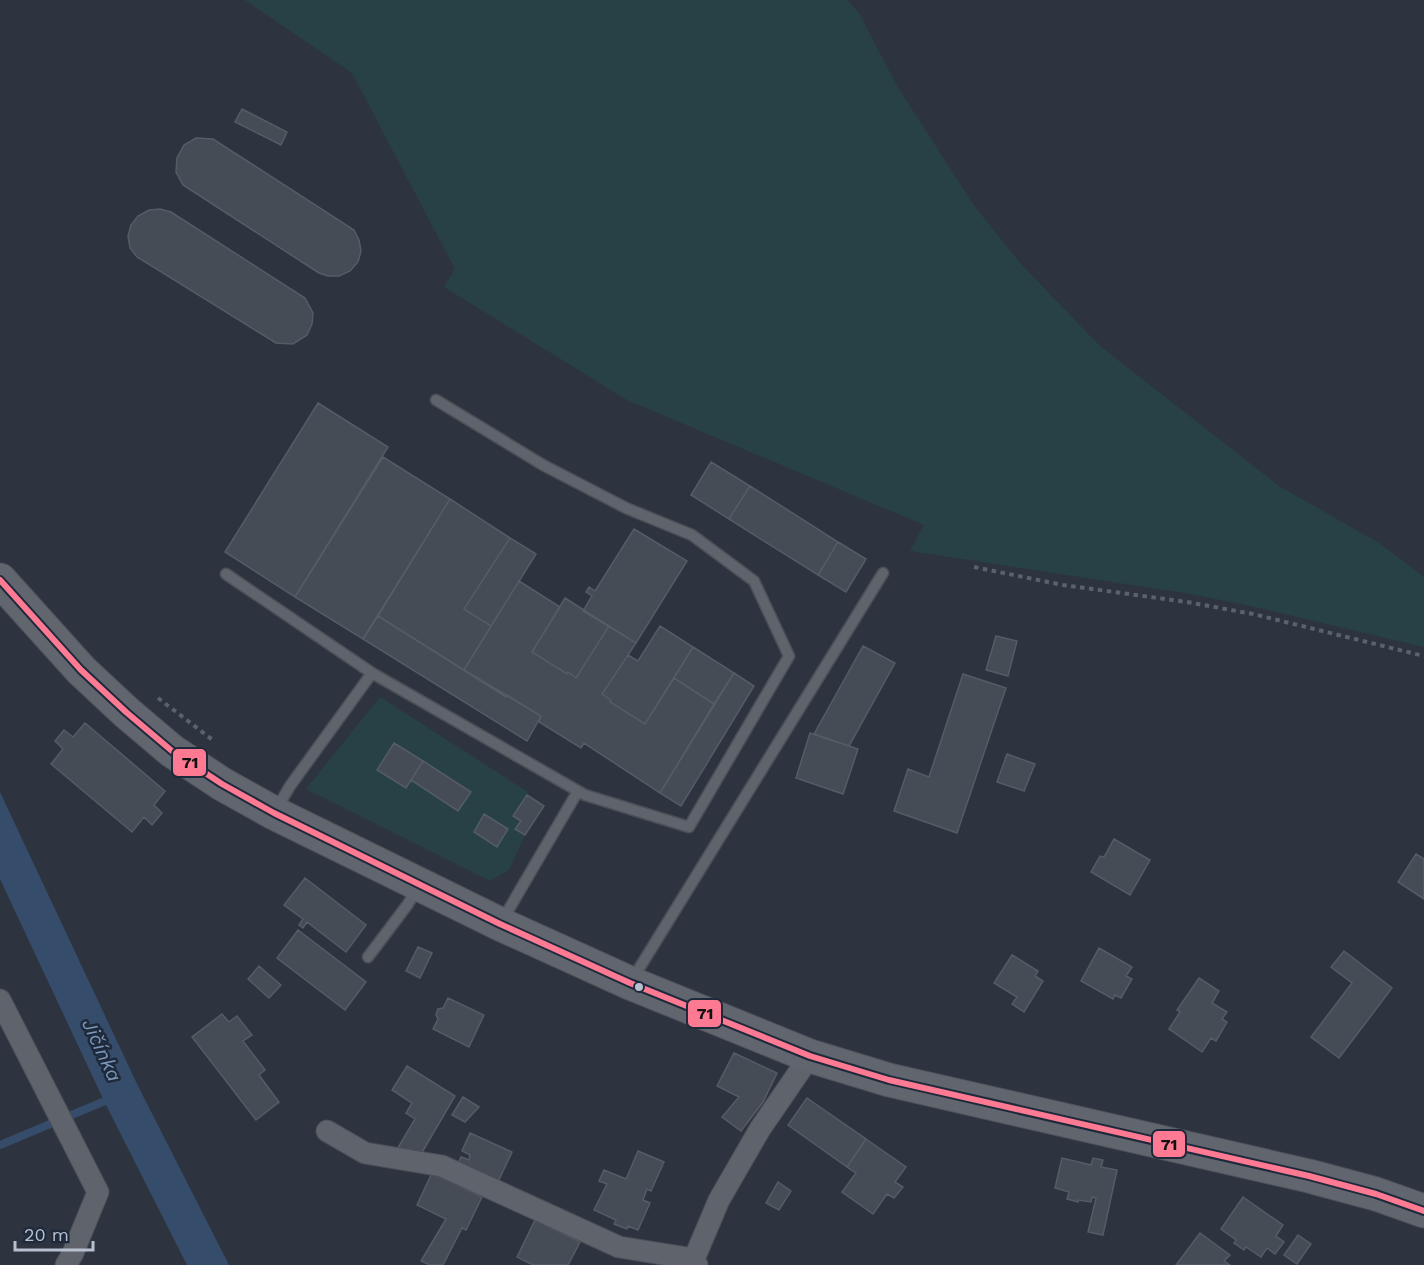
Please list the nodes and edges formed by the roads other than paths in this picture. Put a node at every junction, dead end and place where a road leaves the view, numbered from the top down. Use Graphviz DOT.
graph roads {
  1 [pos="436,400"];
  2 [pos="883,573"];
  3 [pos="226,574"];
  4 [pos="0,580"];
  5 [pos="372,673"];
  6 [pos="578,791"];
  7 [pos="274,813"];
  8 [pos="420,884"];
  9 [pos="500,924"];
  10 [pos="368,957"];
  11 [pos="630,983"];
  12 [pos="0,999"];
  13 [pos="810,1056"];
  14 [pos="327,1131"];
  15 [pos="1424,1211"];
  16 [pos="695,1262"];
  17 [pos="66,1265"];
  1 -- 6 [label="lane"];
  2 -- 11 [label="lane"];
  3 -- 5 [label="lane"];
  4 -- 7 [label="main road"];
  5 -- 6 [label="lane"];
  5 -- 7 [label="lane"];
  6 -- 9 [label="lane"];
  7 -- 8 [label="main road"];
  8 -- 9 [label="main road"];
  8 -- 10 [label="lane"];
  9 -- 11 [label="main road"];
  11 -- 13 [label="main road"];
  12 -- 17 [label="street"];
  13 -- 15 [label="main road"];
  13 -- 16 [label="street"];
  14 -- 16 [label="street"];
}
